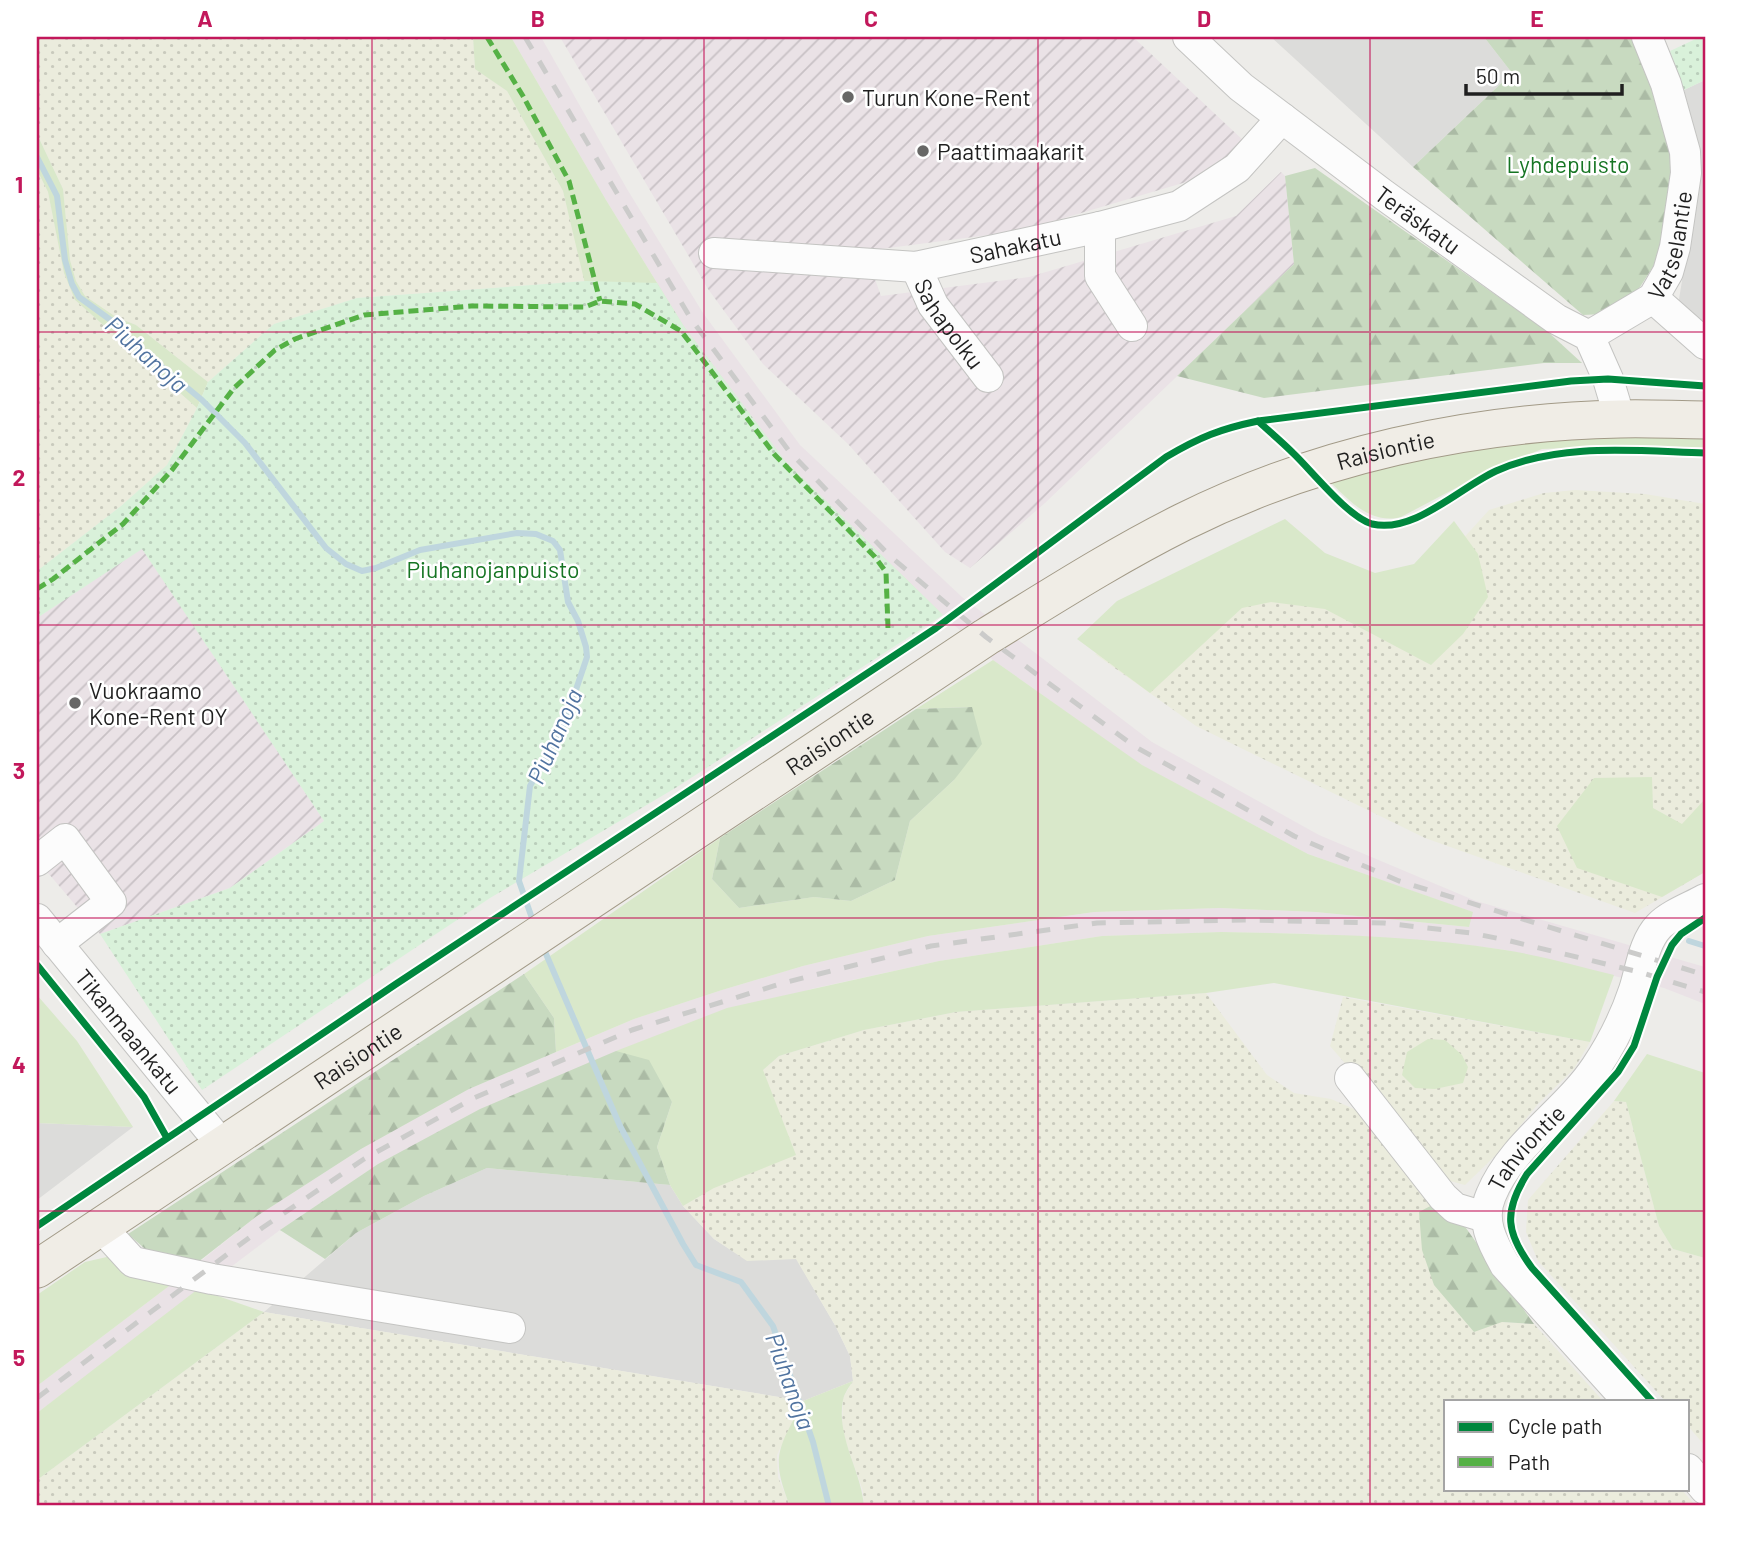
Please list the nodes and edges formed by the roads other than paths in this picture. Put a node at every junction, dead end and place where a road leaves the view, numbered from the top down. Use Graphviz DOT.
graph roads {
  1 [pos="1188,37"];
  2 [pos="1647,37"];
  3 [pos="1282,117"];
  4 [pos="1100,227"];
  5 [pos="715,253"];
  6 [pos="916,267"];
  7 [pos="1653,298"];
  8 [pos="1132,326"];
  9 [pos="1589,336"];
  10 [pos="1705,344"];
  11 [pos="988,377"];
  12 [pos="1620,419"];
  13 [pos="1705,420"];
  14 [pos="37,861"];
  15 [pos="1705,898"];
  16 [pos="37,919"];
  17 [pos="57,944"];
  18 [pos="1350,1078"];
  19 [pos="222,1145"];
  20 [pos="1485,1217"];
  21 [pos="101,1227"];
  22 [pos="37,1269"];
  23 [pos="510,1328"];
  24 [pos="1627,1400"];
  25 [pos="1690,1471"];
  26 [pos="1705,1489"];
  1 -- 3 [label="street, Teräskatu"];
  2 -- 7 [label="street, Vatselantie"];
  3 -- 4 [label="street, Sahakatu"];
  3 -- 9 [label="street, Teräskatu"];
  4 -- 6 [label="street, Sahakatu"];
  4 -- 8 [label="street"];
  5 -- 6 [label="street, Sahakatu"];
  6 -- 11 [label="street, Sahapolku"];
  7 -- 9 [label="street, Vatselantie"];
  7 -- 10 [label="street"];
  9 -- 12 [label="street"];
  12 -- 13 [label="main road, Raisiontie"];
  12 -- 19 [label="main road, Raisiontie"];
  14 -- 17 [label="street"];
  15 -- 20 [label="street, Tahviontie"];
  16 -- 17 [label="street, Tikanmaankatu"];
  17 -- 19 [label="street, Tikanmaankatu"];
  18 -- 20 [label="street"];
  19 -- 21 [label="main road, Raisiontie"];
  20 -- 24 [label="street, Tahviontie"];
  21 -- 22 [label="main road, Raisiontie"];
  21 -- 23 [label="street"];
  25 -- 26 [label="street"];
}
